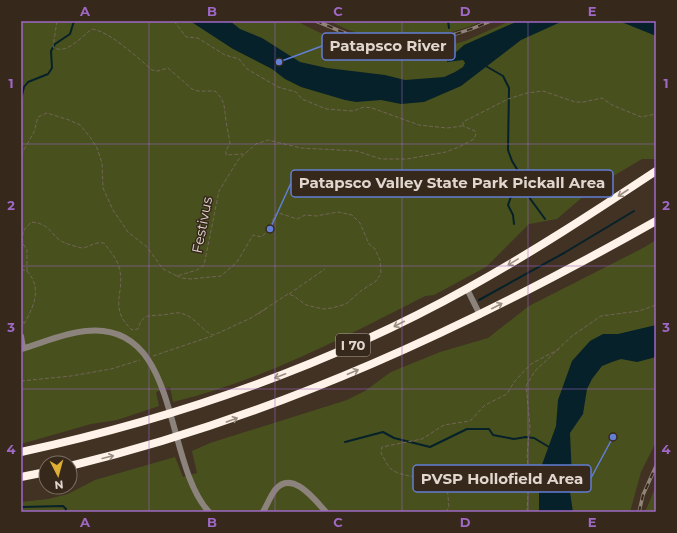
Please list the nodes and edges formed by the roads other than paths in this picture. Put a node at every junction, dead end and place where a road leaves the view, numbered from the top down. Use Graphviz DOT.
graph roads {
  1 [pos="656,172"];
  2 [pos="656,221"];
  3 [pos="467,289"];
  4 [pos="480,315"];
  5 [pos="21,336"];
  6 [pos="22,348"];
  7 [pos="21,452"];
  8 [pos="78,464"];
  9 [pos="38,474"];
  10 [pos="21,477"];
  11 [pos="209,512"];
  12 [pos="263,512"];
  13 [pos="326,512"];
  1 -- 3 [label="highway, I 70, one-way"];
  4 -- 2 [label="highway, I 70, one-way"];
  3 -- 4 [label="lane"];
  3 -- 7 [label="highway, I 70, one-way"];
  8 -- 4 [label="highway, I 70, one-way"];
  5 -- 6 [label="lane"];
  6 -- 11 [label="lane"];
  9 -- 10 [label="highway"];
  12 -- 13 [label="lane"];
}
